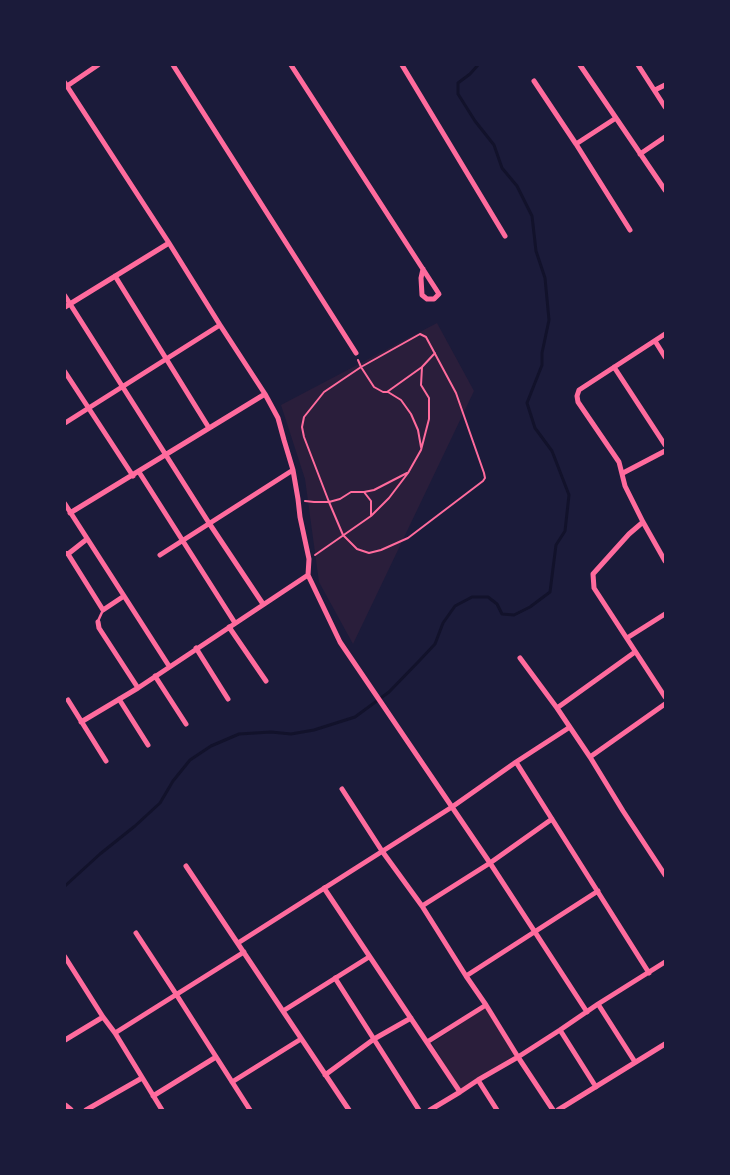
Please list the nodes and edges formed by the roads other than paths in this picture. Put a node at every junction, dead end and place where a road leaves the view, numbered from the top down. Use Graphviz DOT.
graph roads {
  1 [pos="98,65"];
  2 [pos="173,65"];
  3 [pos="292,65"];
  4 [pos="402,65"];
  5 [pos="580,65"];
  6 [pos="638,65"];
  7 [pos="534,82"];
  8 [pos="66,85"];
  9 [pos="665,85"];
  10 [pos="655,90"];
  11 [pos="665,107"];
  12 [pos="616,118"];
  13 [pos="665,137"];
  14 [pos="576,144"];
  15 [pos="640,154"];
  16 [pos="665,190"];
  17 [pos="630,230"];
  18 [pos="505,236"];
  19 [pos="169,243"];
  20 [pos="423,269"];
  21 [pos="116,276"];
  22 [pos="65,296"];
  23 [pos="68,306"];
  24 [pos="220,325"];
  25 [pos="665,334"];
  26 [pos="654,341"];
  27 [pos="356,353"];
  28 [pos="665,357"];
  29 [pos="166,358"];
  30 [pos="614,367"];
  31 [pos="65,372"];
  32 [pos="122,386"];
  33 [pos="266,394"];
  34 [pos="88,409"];
  35 [pos="65,423"];
  36 [pos="210,428"];
  37 [pos="665,446"];
  38 [pos="665,451"];
  39 [pos="166,456"];
  40 [pos="293,470"];
  41 [pos="139,472"];
  42 [pos="622,473"];
  43 [pos="133,476"];
  44 [pos="65,504"];
  45 [pos="70,513"];
  46 [pos="643,522"];
  47 [pos="209,523"];
  48 [pos="87,539"];
  49 [pos="182,541"];
  50 [pos="66,553"];
  51 [pos="160,555"];
  52 [pos="665,561"];
  53 [pos="308,575"];
  54 [pos="124,596"];
  55 [pos="263,604"];
  56 [pos="103,610"];
  57 [pos="665,614"];
  58 [pos="98,622"];
  59 [pos="235,623"];
  60 [pos="229,627"];
  61 [pos="627,638"];
  62 [pos="196,648"];
  63 [pos="635,652"];
  64 [pos="520,658"];
  65 [pos="169,666"];
  66 [pos="155,676"];
  67 [pos="266,681"];
  68 [pos="138,688"];
  69 [pos="665,697"];
  70 [pos="228,698"];
  71 [pos="119,699"];
  72 [pos="68,700"];
  73 [pos="665,704"];
  74 [pos="557,708"];
  75 [pos="81,722"];
  76 [pos="186,724"];
  77 [pos="570,728"];
  78 [pos="148,744"];
  79 [pos="590,757"];
  80 [pos="106,761"];
  81 [pos="516,762"];
  82 [pos="342,789"];
  83 [pos="452,807"];
  84 [pos="552,818"];
  85 [pos="382,851"];
  86 [pos="490,863"];
  87 [pos="186,866"];
  88 [pos="665,876"];
  89 [pos="324,888"];
  90 [pos="598,891"];
  91 [pos="422,906"];
  92 [pos="534,931"];
  93 [pos="136,933"];
  94 [pos="238,943"];
  95 [pos="244,952"];
  96 [pos="65,957"];
  97 [pos="369,957"];
  98 [pos="664,965"];
  99 [pos="649,973"];
  100 [pos="466,976"];
  101 [pos="335,978"];
  102 [pos="176,994"];
  103 [pos="598,1004"];
  104 [pos="486,1005"];
  105 [pos="283,1011"];
  106 [pos="587,1012"];
  107 [pos="103,1017"];
  108 [pos="411,1018"];
  109 [pos="560,1030"];
  110 [pos="115,1033"];
  111 [pos="301,1039"];
  112 [pos="374,1039"];
  113 [pos="65,1040"];
  114 [pos="427,1042"];
  115 [pos="665,1044"];
  116 [pos="216,1057"];
  117 [pos="518,1057"];
  118 [pos="635,1062"];
  119 [pos="325,1075"];
  120 [pos="142,1078"];
  121 [pos="478,1080"];
  122 [pos="232,1082"];
  123 [pos="596,1087"];
  124 [pos="460,1092"];
  125 [pos="153,1096"];
  126 [pos="439,1104"];
  127 [pos="65,1106"];
  128 [pos="70,1110"];
  129 [pos="86,1110"];
  130 [pos="162,1110"];
  131 [pos="250,1110"];
  132 [pos="349,1110"];
  133 [pos="419,1110"];
  134 [pos="430,1110"];
  135 [pos="443,1110"];
  136 [pos="497,1110"];
  137 [pos="553,1110"];
  138 [pos="558,1110"];
  1 -- 8 [label="street"];
  2 -- 27 [label="street"];
  3 -- 20 [label="street"];
  4 -- 18 [label="street"];
  5 -- 12 [label="street"];
  6 -- 10 [label="street"];
  7 -- 14 [label="street"];
  8 -- 19 [label="street"];
  9 -- 10 [label="street"];
  10 -- 11 [label="street"];
  12 -- 14 [label="street"];
  12 -- 15 [label="street"];
  13 -- 15 [label="street"];
  14 -- 17 [label="street"];
  15 -- 16 [label="street"];
  19 -- 21 [label="street"];
  19 -- 24 [label="street"];
  21 -- 23 [label="street"];
  21 -- 29 [label="street"];
  22 -- 23 [label="street"];
  23 -- 32 [label="street"];
  24 -- 29 [label="street"];
  24 -- 33 [label="street"];
  25 -- 26 [label="street"];
  26 -- 28 [label="street"];
  26 -- 30 [label="street"];
  29 -- 32 [label="street"];
  29 -- 36 [label="street"];
  30 -- 37 [label="street"];
  30 -- 42 [label="street"];
  31 -- 34 [label="street"];
  32 -- 34 [label="street"];
  32 -- 39 [label="street"];
  33 -- 36 [label="street"];
  33 -- 40 [label="street"];
  34 -- 35 [label="street"];
  34 -- 43 [label="street"];
  36 -- 39 [label="street"];
  38 -- 42 [label="street"];
  39 -- 41 [label="street"];
  39 -- 47 [label="street"];
  40 -- 47 [label="street"];
  40 -- 53 [label="street"];
  41 -- 43 [label="street"];
  41 -- 49 [label="street"];
  42 -- 46 [label="street"];
  43 -- 45 [label="street"];
  44 -- 45 [label="street"];
  45 -- 48 [label="street"];
  46 -- 52 [label="street"];
  46 -- 61 [label="street"];
  47 -- 49 [label="street"];
  47 -- 55 [label="street"];
  48 -- 50 [label="street"];
  48 -- 54 [label="street"];
  49 -- 51 [label="street"];
  49 -- 59 [label="street"];
  50 -- 56 [label="street"];
  53 -- 55 [label="street"];
  53 -- 83 [label="street"];
  54 -- 56 [label="street"];
  54 -- 65 [label="street"];
  55 -- 59 [label="street"];
  56 -- 58 [label="lane"];
  57 -- 61 [label="street"];
  58 -- 68 [label="street"];
  59 -- 60 [label="street"];
  60 -- 62 [label="street"];
  60 -- 67 [label="street"];
  61 -- 63 [label="street"];
  62 -- 65 [label="street"];
  62 -- 70 [label="street"];
  63 -- 69 [label="street"];
  63 -- 74 [label="street"];
  64 -- 74 [label="street"];
  65 -- 66 [label="street"];
  66 -- 68 [label="street"];
  66 -- 76 [label="street"];
  68 -- 71 [label="street"];
  71 -- 75 [label="street"];
  71 -- 78 [label="street"];
  72 -- 75 [label="street"];
  73 -- 79 [label="street"];
  74 -- 77 [label="street"];
  75 -- 80 [label="street"];
  77 -- 79 [label="street"];
  77 -- 81 [label="street"];
  79 -- 88 [label="street"];
  81 -- 83 [label="street"];
  81 -- 84 [label="street"];
  82 -- 85 [label="street"];
  83 -- 85 [label="street"];
  83 -- 86 [label="street"];
  84 -- 86 [label="street"];
  84 -- 90 [label="street"];
  85 -- 89 [label="street"];
  85 -- 91 [label="street"];
  86 -- 91 [label="street"];
  86 -- 92 [label="street"];
  87 -- 94 [label="street"];
  89 -- 94 [label="street"];
  89 -- 97 [label="street"];
  90 -- 92 [label="street"];
  90 -- 99 [label="street"];
  91 -- 100 [label="street"];
  92 -- 100 [label="street"];
  92 -- 106 [label="street"];
  93 -- 102 [label="street"];
  94 -- 95 [label="street"];
  95 -- 102 [label="street"];
  95 -- 105 [label="street"];
  96 -- 107 [label="street"];
  97 -- 101 [label="street"];
  97 -- 108 [label="street"];
  98 -- 99 [label="street"];
  99 -- 103 [label="street"];
  100 -- 104 [label="street"];
  101 -- 105 [label="street"];
  101 -- 112 [label="street"];
  102 -- 110 [label="street"];
  102 -- 116 [label="street"];
  103 -- 106 [label="street"];
  103 -- 118 [label="street"];
  104 -- 114 [label="street"];
  104 -- 117 [label="street"];
  105 -- 111 [label="street"];
  106 -- 109 [label="street"];
  107 -- 110 [label="street"];
  107 -- 113 [label="street"];
  108 -- 112 [label="street"];
  108 -- 114 [label="street"];
  109 -- 117 [label="street"];
  109 -- 123 [label="street"];
  110 -- 120 [label="street"];
  111 -- 119 [label="street"];
  111 -- 122 [label="street"];
  112 -- 119 [label="street"];
  112 -- 133 [label="street"];
  114 -- 124 [label="street"];
  115 -- 118 [label="street"];
  116 -- 122 [label="street"];
  116 -- 125 [label="street"];
  117 -- 121 [label="street"];
  117 -- 137 [label="street"];
  118 -- 123 [label="street"];
  119 -- 132 [label="street"];
  120 -- 125 [label="street"];
  120 -- 129 [label="street"];
  121 -- 124 [label="street"];
  121 -- 136 [label="street"];
  122 -- 131 [label="street"];
  123 -- 138 [label="street"];
  124 -- 126 [label="street"];
  125 -- 130 [label="street"];
  126 -- 134 [label="street"];
  126 -- 135 [label="street"];
  127 -- 128 [label="main road"];
}
